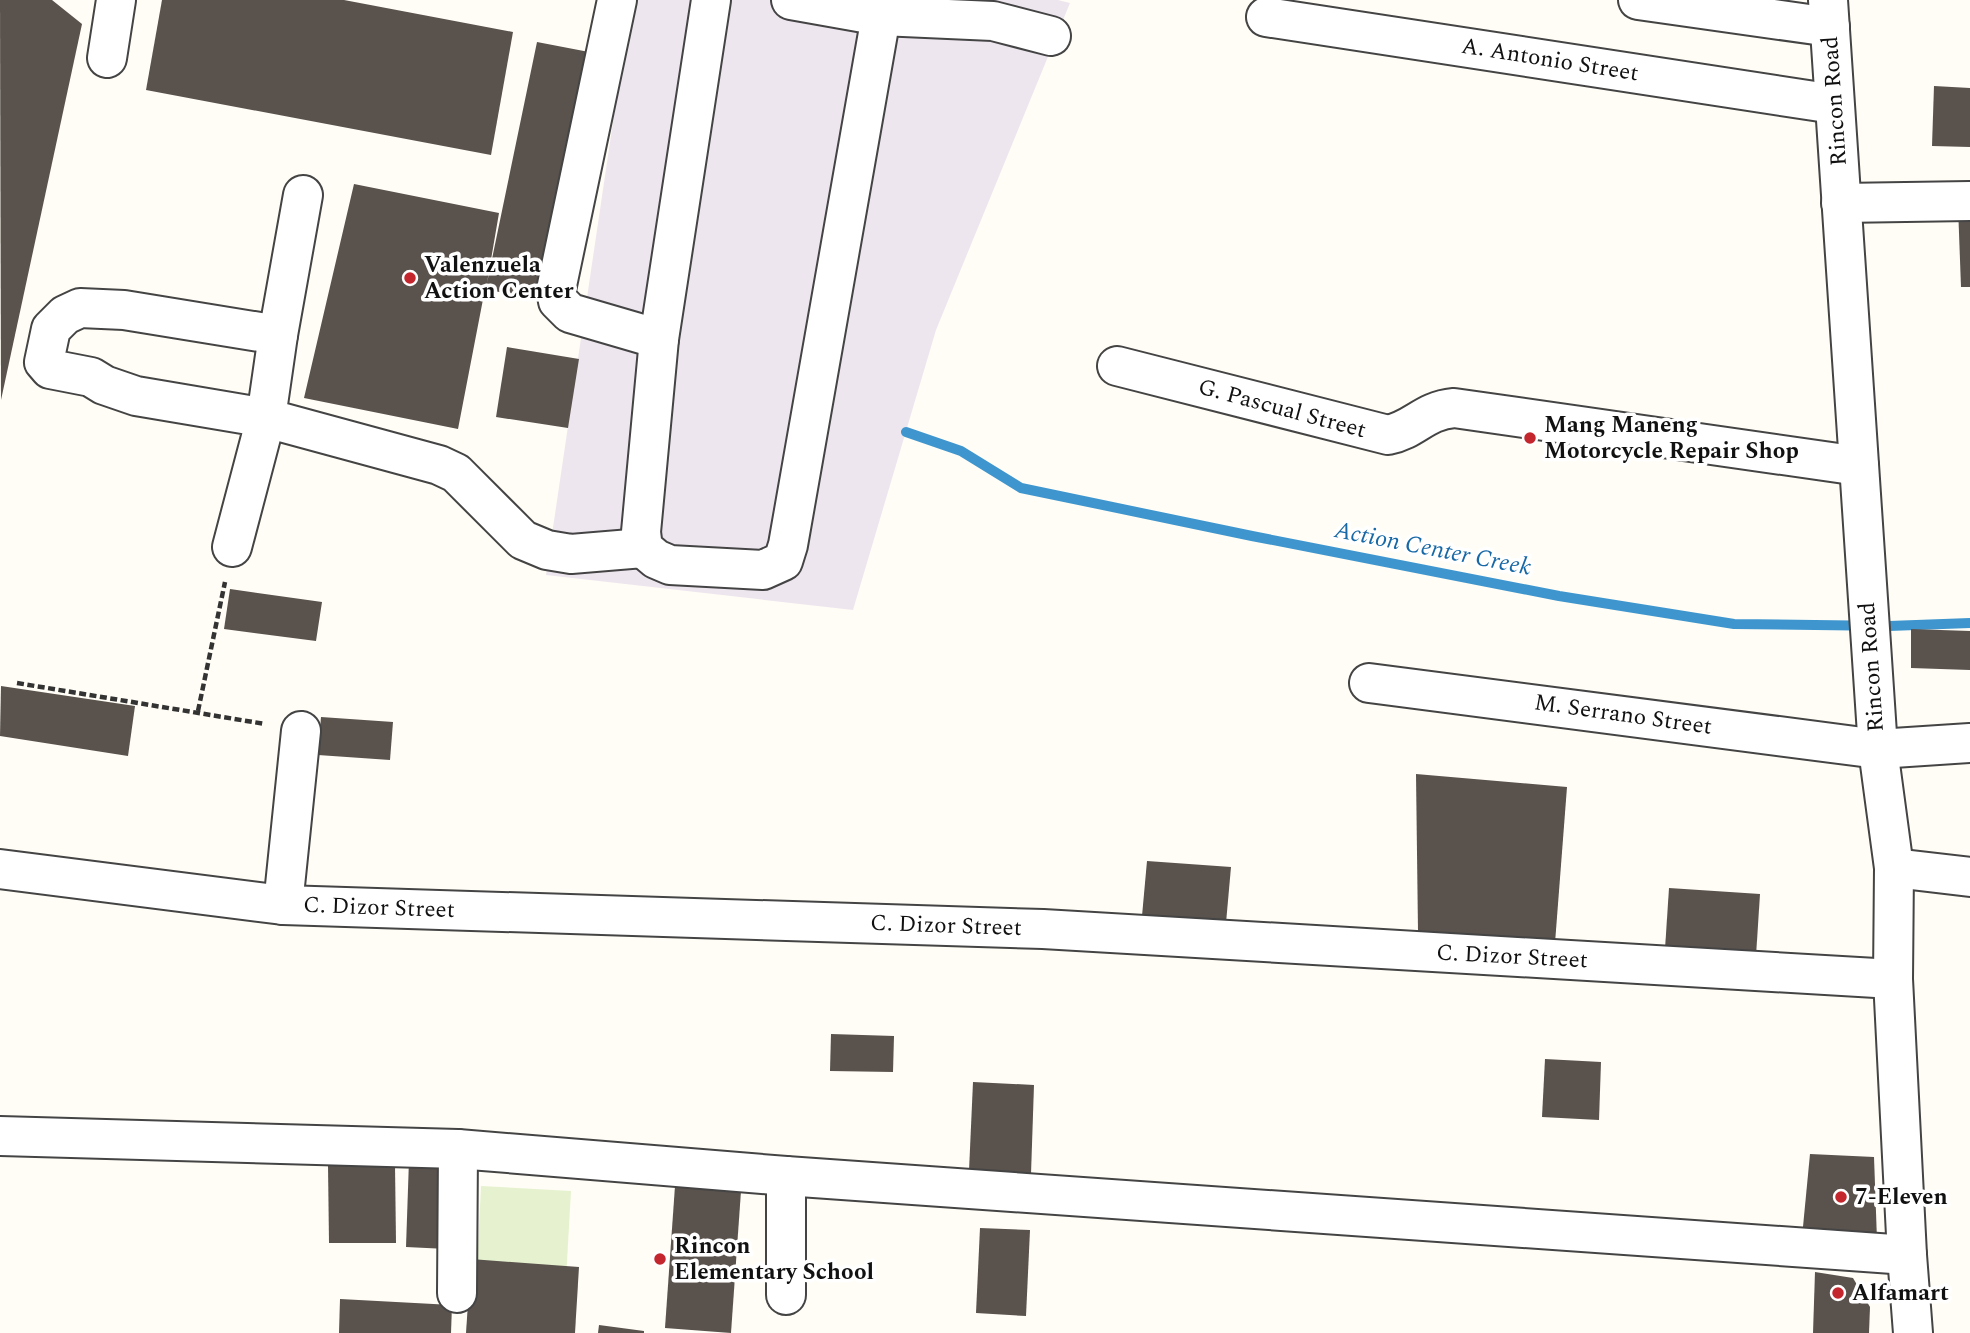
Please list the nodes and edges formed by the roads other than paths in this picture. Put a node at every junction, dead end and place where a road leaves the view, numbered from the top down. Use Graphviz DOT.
graph roads {
  1 [pos="116,0"];
  2 [pos="617,0"];
  3 [pos="711,0"];
  4 [pos="791,0"];
  5 [pos="1638,0"];
  6 [pos="994,10"];
  7 [pos="1829,14"];
  8 [pos="881,16"];
  9 [pos="1266,17"];
  10 [pos="1051,36"];
  11 [pos="107,58"];
  12 [pos="1835,104"];
  13 [pos="303,195"];
  14 [pos="1970,201"];
  15 [pos="1842,203"];
  16 [pos="278,335"];
  17 [pos="659,339"];
  18 [pos="1117,366"];
  19 [pos="266,418"];
  20 [pos="1859,466"];
  21 [pos="232,547"];
  22 [pos="643,548"];
  23 [pos="1368,682"];
  24 [pos="301,731"];
  25 [pos="1970,743"];
  26 [pos="1878,749"];
  27 [pos="1894,868"];
  28 [pos="0,869"];
  29 [pos="1970,877"];
  30 [pos="282,905"];
  31 [pos="1893,979"];
  32 [pos="0,1136"];
  33 [pos="458,1149"];
  34 [pos="786,1176"];
  35 [pos="1907,1255"];
  36 [pos="457,1293"];
  37 [pos="786,1295"];
  38 [pos="1913,1333"];
  1 -- 11 [label="street"];
  2 -- 17 [label="street"];
  3 -- 17 [label="street"];
  4 -- 8 [label="street"];
  5 -- 7 [label="street"];
  6 -- 8 [label="street"];
  6 -- 10 [label="street"];
  7 -- 12 [label="street, Rincon Road"];
  8 -- 22 [label="street"];
  9 -- 12 [label="street, A. Antonio Street"];
  12 -- 15 [label="street, Rincon Road"];
  13 -- 16 [label="street"];
  14 -- 15 [label="street"];
  15 -- 20 [label="street, Rincon Road"];
  16 -- 19 [label="street"];
  16 -- 19 [label="street"];
  17 -- 22 [label="street"];
  18 -- 20 [label="street, G. Pascual Street"];
  19 -- 21 [label="street"];
  19 -- 22 [label="street"];
  20 -- 26 [label="street, Rincon Road"];
  23 -- 26 [label="street, M. Serrano Street"];
  24 -- 30 [label="street"];
  25 -- 26 [label="street, M. Serrano Street"];
  26 -- 27 [label="street, Rincon Road"];
  27 -- 29 [label="street"];
  27 -- 31 [label="street, Rincon Road"];
  28 -- 30 [label="street, C. Dizor Street"];
  30 -- 31 [label="street, C. Dizor Street"];
  31 -- 35 [label="street, Rincon Road"];
  32 -- 33 [label="street"];
  33 -- 34 [label="street"];
  33 -- 36 [label="street"];
  34 -- 35 [label="street"];
  34 -- 37 [label="street"];
  35 -- 38 [label="street, Rincon Road"];
}
